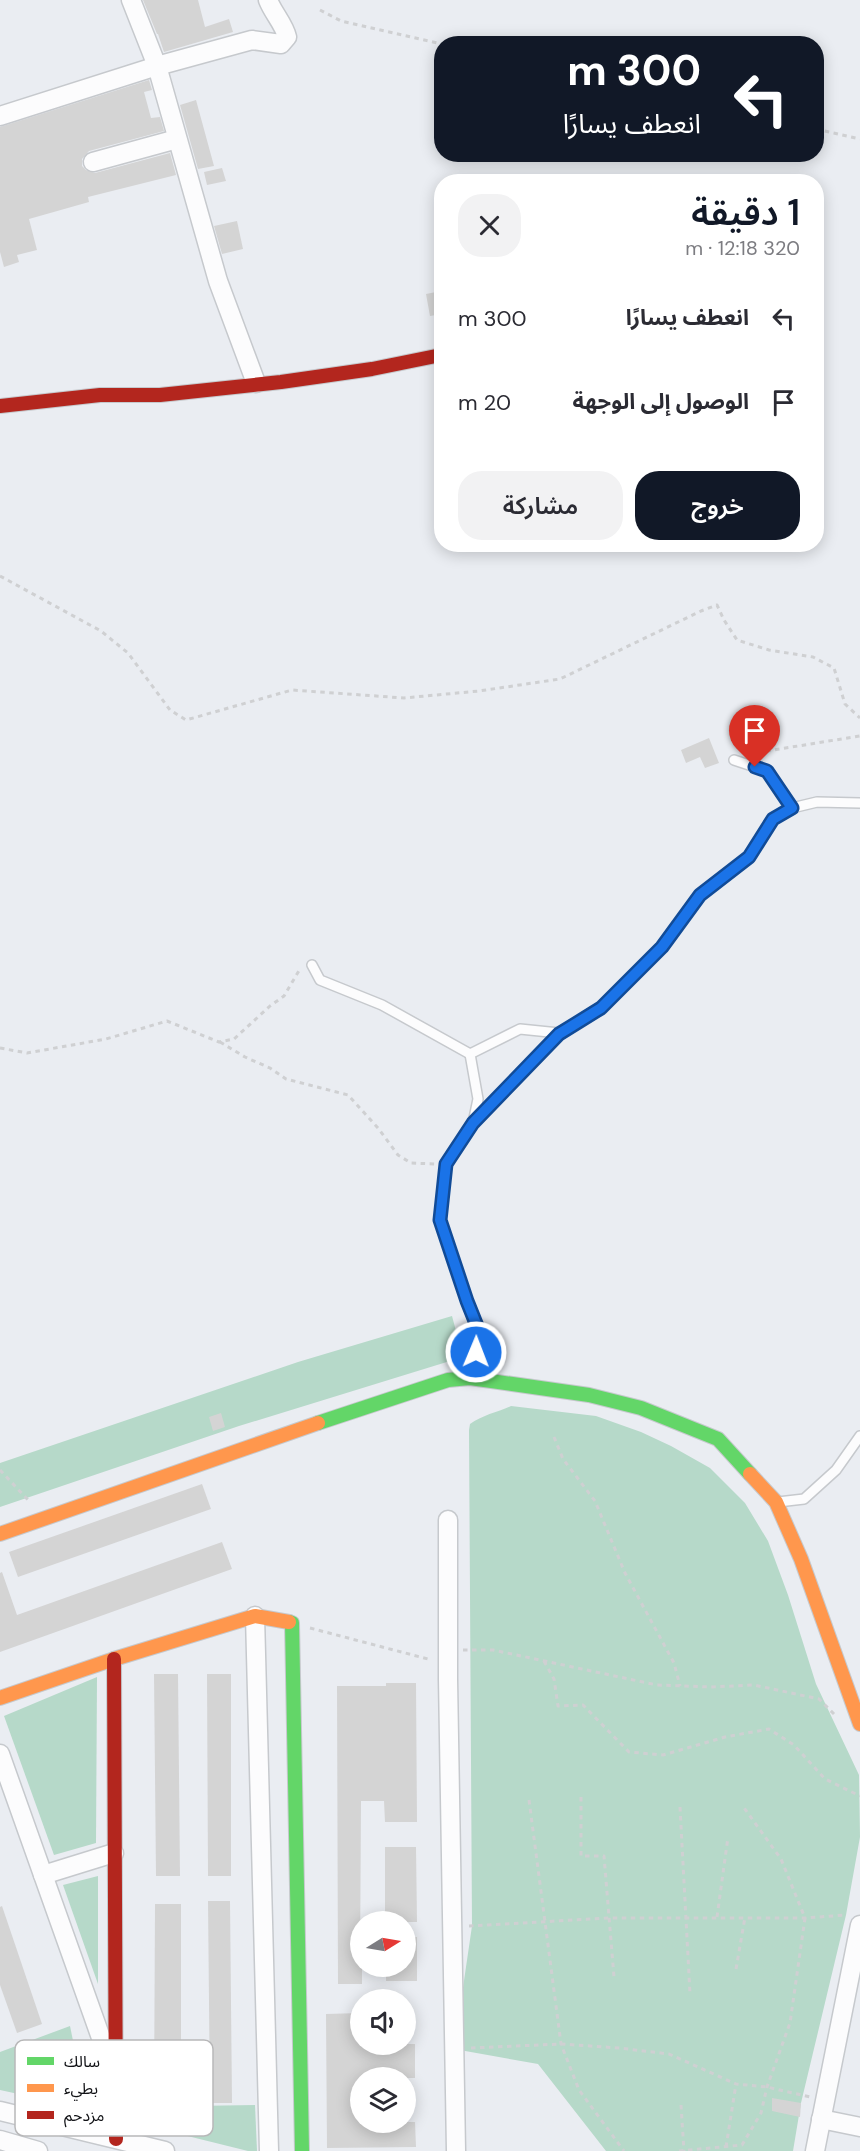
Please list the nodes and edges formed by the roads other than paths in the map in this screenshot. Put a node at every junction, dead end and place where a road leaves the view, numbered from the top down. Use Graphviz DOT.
graph roads {
  1 [pos="131,0"];
  2 [pos="268,0"];
  3 [pos="157,66"];
  4 [pos="0,117"];
  5 [pos="177,139"];
  6 [pos="93,162"];
  7 [pos="434,357"];
  8 [pos="256,383"];
  9 [pos="0,406"];
  10 [pos="739,761"];
  11 [pos="860,802"];
  12 [pos="792,808"];
  13 [pos="312,965"];
  14 [pos="559,1034"];
  15 [pos="470,1054"];
  16 [pos="473,1123"];
  17 [pos="470,1378"];
  18 [pos="860,1436"];
  19 [pos="776,1503"];
  20 [pos="448,1520"];
  21 [pos="0,1534"];
  22 [pos="255,1616"];
  23 [pos="114,1659"];
  24 [pos="0,1698"];
  25 [pos="860,1724"];
  26 [pos="0,1754"];
  27 [pos="114,1853"];
  28 [pos="43,1875"];
  29 [pos="853,1920"];
  30 [pos="102,2040"];
  31 [pos="115,2040"];
  32 [pos="0,2111"];
  33 [pos="15,2115"];
  34 [pos="822,2120"];
  35 [pos="860,2127"];
  36 [pos="104,2136"];
  37 [pos="116,2136"];
  38 [pos="116,2139"];
  39 [pos="0,2140"];
  40 [pos="34,2150"];
  41 [pos="165,2151"];
  42 [pos="270,2151"];
  43 [pos="302,2151"];
  44 [pos="456,2151"];
  45 [pos="814,2151"];
  1 -- 3 [label="street"];
  2 -- 3 [label="street"];
  3 -- 4 [label="street"];
  3 -- 5 [label="street"];
  5 -- 6 [label="street"];
  5 -- 8 [label="street"];
  7 -- 8 [label="street"];
  8 -- 9 [label="street"];
  10 -- 12 [label="lane"];
  11 -- 12 [label="lane"];
  12 -- 14 [label="lane"];
  13 -- 15 [label="lane"];
  14 -- 15 [label="lane"];
  14 -- 16 [label="lane"];
  15 -- 16 [label="lane"];
  16 -- 17 [label="lane"];
  17 -- 19 [label="street"];
  17 -- 21 [label="street"];
  18 -- 19 [label="lane"];
  19 -- 25 [label="street"];
  20 -- 44 [label="street"];
  22 -- 23 [label="street"];
  22 -- 42 [label="street"];
  22 -- 43 [label="street"];
  23 -- 24 [label="street"];
  23 -- 27 [label="street"];
  26 -- 28 [label="street"];
  27 -- 28 [label="street"];
  27 -- 31 [label="street"];
  28 -- 30 [label="street"];
  29 -- 34 [label="street"];
  32 -- 33 [label="street"];
  34 -- 35 [label="street"];
  34 -- 45 [label="street"];
  36 -- 38 [label="street"];
  37 -- 38 [label="street"];
  38 -- 41 [label="street"];
  39 -- 40 [label="street"];
}
